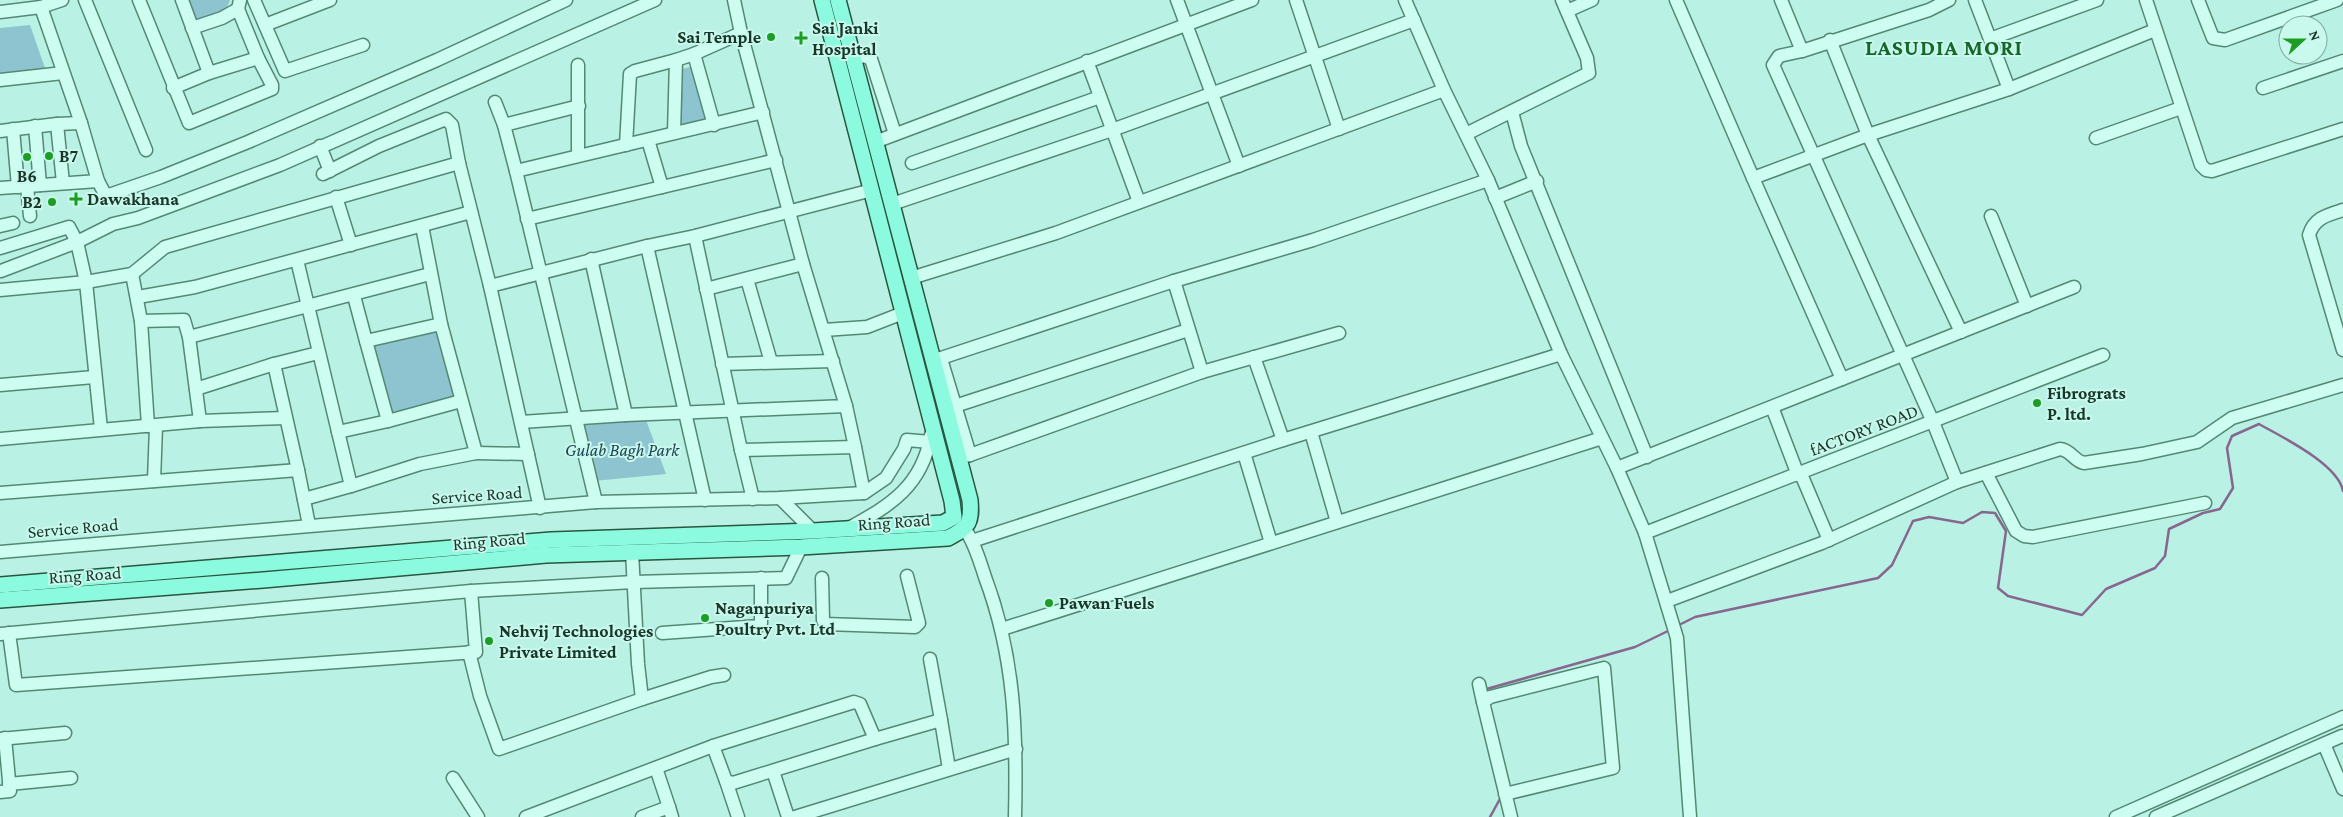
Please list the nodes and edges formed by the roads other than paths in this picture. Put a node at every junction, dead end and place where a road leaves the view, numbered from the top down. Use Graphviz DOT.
graph roads {
  1 [pos="62,0"];
  2 [pos="85,0"];
  3 [pos="140,0"];
  4 [pos="182,0"];
  5 [pos="254,0"];
  6 [pos="330,0"];
  7 [pos="566,0"];
  8 [pos="655,0"];
  9 [pos="734,0"];
  10 [pos="822,0"];
  11 [pos="838,0"];
  12 [pos="1176,0"];
  13 [pos="1252,0"];
  14 [pos="1296,0"];
  15 [pos="1405,0"];
  16 [pos="1592,0"];
  17 [pos="1676,0"];
  18 [pos="1781,0"];
  19 [pos="1948,0"];
  20 [pos="1974,0"];
  21 [pos="2097,0"];
  22 [pos="2146,0"];
  23 [pos="2198,0"];
  24 [pos="2337,0"];
  25 [pos="239,4"];
  26 [pos="1927,5"];
  27 [pos="1565,6"];
  28 [pos="41,7"];
  29 [pos="0,12"];
  30 [pos="1414,20"];
  31 [pos="1186,24"];
  32 [pos="265,25"];
  33 [pos="192,28"];
  34 [pos="2155,30"];
  35 [pos="741,33"];
  36 [pos="1990,39"];
  37 [pos="1830,40"];
  38 [pos="363,45"];
  39 [pos="1802,51"];
  40 [pos="694,54"];
  41 [pos="1315,56"];
  42 [pos="258,58"];
  43 [pos="853,59"];
  44 [pos="676,60"];
  45 [pos="1087,61"];
  46 [pos="2343,61"];
  47 [pos="578,65"];
  48 [pos="63,73"];
  49 [pos="208,73"];
  50 [pos="0,80"];
  51 [pos="173,88"];
  52 [pos="2263,88"];
  53 [pos="2009,89"];
  54 [pos="1444,90"];
  55 [pos="1210,93"];
  56 [pos="1100,97"];
  57 [pos="495,102"];
  58 [pos="579,106"];
  59 [pos="2181,108"];
  60 [pos="763,112"];
  61 [pos="1512,112"];
  62 [pos="81,123"];
  63 [pos="57,124"];
  64 [pos="504,125"];
  65 [pos="714,125"];
  66 [pos="35,126"];
  67 [pos="13,129"];
  68 [pos="1339,129"];
  69 [pos="2343,129"];
  70 [pos="1112,130"];
  71 [pos="0,131"];
  72 [pos="674,133"];
  73 [pos="895,134"];
  74 [pos="1466,134"];
  75 [pos="1868,135"];
  76 [pos="2096,138"];
  77 [pos="648,140"];
  78 [pos="875,142"];
  79 [pos="626,144"];
  80 [pos="320,146"];
  81 [pos="146,150"];
  82 [pos="578,155"];
  83 [pos="1814,156"];
  84 [pos="776,160"];
  85 [pos="459,163"];
  86 [pos="912,163"];
  87 [pos="1239,166"];
  88 [pos="516,171"];
  89 [pos="1753,178"];
  90 [pos="1488,180"];
  91 [pos="98,181"];
  92 [pos="1537,181"];
  93 [pos="63,183"];
  94 [pos="40,185"];
  95 [pos="23,187"];
  96 [pos="662,187"];
  97 [pos="0,188"];
  98 [pos="872,190"];
  99 [pos="336,197"];
  100 [pos="1495,198"];
  101 [pos="1139,202"];
  102 [pos="892,204"];
  103 [pos="2343,210"];
  104 [pos="471,212"];
  105 [pos="789,212"];
  106 [pos="30,216"];
  107 [pos="1991,216"];
  108 [pos="527,219"];
  109 [pos="13,222"];
  110 [pos="0,226"];
  111 [pos="422,226"];
  112 [pos="695,236"];
  113 [pos="77,242"];
  114 [pos="351,245"];
  115 [pos="647,246"];
  116 [pos="0,248"];
  117 [pos="591,259"];
  118 [pos="297,260"];
  119 [pos="803,264"];
  120 [pos="1,272"];
  121 [pos="540,272"];
  122 [pos="132,274"];
  123 [pos="430,274"];
  124 [pos="911,278"];
  125 [pos="748,279"];
  126 [pos="1174,281"];
  127 [pos="86,282"];
  128 [pos="490,286"];
  129 [pos="2074,287"];
  130 [pos="706,289"];
  131 [pos="0,290"];
  132 [pos="354,296"];
  133 [pos="138,297"];
  134 [pos="310,306"];
  135 [pos="2027,306"];
  136 [pos="903,313"];
  137 [pos="141,321"];
  138 [pos="441,324"];
  139 [pos="824,330"];
  140 [pos="1188,330"];
  141 [pos="1961,332"];
  142 [pos="1339,333"];
  143 [pos="189,337"];
  144 [pos="366,341"];
  145 [pos="2343,350"];
  146 [pos="318,354"];
  147 [pos="1561,354"];
  148 [pos="1903,354"];
  149 [pos="2100,356"];
  150 [pos="1254,357"];
  151 [pos="936,360"];
  152 [pos="833,361"];
  153 [pos="771,362"];
  154 [pos="274,364"];
  155 [pos="722,364"];
  156 [pos="1202,372"];
  157 [pos="94,377"];
  158 [pos="1842,379"];
  159 [pos="0,385"];
  160 [pos="2343,385"];
  161 [pos="196,389"];
  162 [pos="461,401"];
  163 [pos="846,406"];
  164 [pos="955,406"];
  165 [pos="1772,407"];
  166 [pos="731,410"];
  167 [pos="685,412"];
  168 [pos="626,415"];
  169 [pos="285,418"];
  170 [pos="574,418"];
  171 [pos="200,421"];
  172 [pos="388,421"];
  173 [pos="521,422"];
  174 [pos="1933,422"];
  175 [pos="152,426"];
  176 [pos="101,429"];
  177 [pos="338,432"];
  178 [pos="1311,432"];
  179 [pos="931,435"];
  180 [pos="1602,438"];
  181 [pos="0,439"];
  182 [pos="1283,440"];
  183 [pos="855,447"];
  184 [pos="741,450"];
  185 [pos="476,453"];
  186 [pos="1244,453"];
  187 [pos="528,454"];
  188 [pos="964,456"];
  189 [pos="1647,457"];
  190 [pos="1617,468"];
  191 [pos="298,470"];
  192 [pos="1986,473"];
  193 [pos="1800,474"];
  194 [pos="154,481"];
  195 [pos="1957,482"];
  196 [pos="351,486"];
  197 [pos="0,493"];
  198 [pos="864,493"];
  199 [pos="753,498"];
  200 [pos="780,498"];
  201 [pos="304,500"];
  202 [pos="705,500"];
  203 [pos="596,502"];
  204 [pos="2205,503"];
  205 [pos="540,508"];
  206 [pos="954,518"];
  207 [pos="1337,522"];
  208 [pos="310,525"];
  209 [pos="847,529"];
  210 [pos="969,529"];
  211 [pos="813,531"];
  212 [pos="1645,533"];
  213 [pos="1829,540"];
  214 [pos="1271,543"];
  215 [pos="801,547"];
  216 [pos="0,552"];
  217 [pos="632,552"];
  218 [pos="907,576"];
  219 [pos="761,578"];
  220 [pos="822,578"];
  221 [pos="634,582"];
  222 [pos="0,585"];
  223 [pos="471,591"];
  224 [pos="0,600"];
  225 [pos="1666,601"];
  226 [pos="1002,629"];
  227 [pos="5,633"];
  228 [pos="662,633"];
  229 [pos="470,652"];
  230 [pos="930,659"];
  231 [pos="724,675"];
  232 [pos="642,699"];
  233 [pos="2339,718"];
  234 [pos="940,720"];
  235 [pos="65,733"];
  236 [pos="3,738"];
  237 [pos="2342,738"];
  238 [pos="875,739"];
  239 [pos="2324,744"];
  240 [pos="713,746"];
  241 [pos="1016,749"];
  242 [pos="656,768"];
  243 [pos="949,769"];
  244 [pos="773,771"];
  245 [pos="71,778"];
  246 [pos="453,778"];
  247 [pos="726,781"];
  248 [pos="4,788"];
  249 [pos="2343,789"];
  250 [pos="1505,794"];
  251 [pos="670,812"];
  252 [pos="478,817"];
  253 [pos="526,817"];
  254 [pos="642,817"];
  255 [pos="738,817"];
  256 [pos="788,817"];
  257 [pos="795,817"];
  258 [pos="1015,817"];
  259 [pos="1511,817"];
  260 [pos="1690,817"];
  261 [pos="2116,817"];
  262 [pos="2156,817"];
  1 -- 28 [label="street"];
  2 -- 81 [label="street"];
  3 -- 51 [label="street"];
  4 -- 33 [label="street"];
  5 -- 32 [label="street"];
  6 -- 32 [label="street"];
  7 -- 91 [label="street"];
  8 -- 80 [label="street"];
  9 -- 35 [label="street"];
  10 -- 98 [label="main road"];
  11 -- 43 [label="main road"];
  12 -- 31 [label="street"];
  13 -- 31 [label="street"];
  14 -- 41 [label="street"];
  15 -- 30 [label="street"];
  16 -- 27 [label="street"];
  17 -- 89 [label="street"];
  18 -- 39 [label="street"];
  19 -- 26 [label="street"];
  20 -- 36 [label="street"];
  21 -- 36 [label="street"];
  22 -- 34 [label="street"];
  23 -- 24 [label="street"];
  25 -- 33 [label="street"];
  25 -- 42 [label="street"];
  26 -- 37 [label="street"];
  27 -- 61 [label="street"];
  28 -- 29 [label="street"];
  28 -- 48 [label="street"];
  30 -- 41 [label="street"];
  30 -- 54 [label="street"];
  31 -- 45 [label="street"];
  31 -- 55 [label="street"];
  32 -- 38 [label="street"];
  33 -- 49 [label="street"];
  34 -- 53 [label="street"];
  34 -- 59 [label="street"];
  35 -- 40 [label="street"];
  35 -- 60 [label="street"];
  36 -- 53 [label="street"];
  37 -- 39 [label="street"];
  37 -- 75 [label="street"];
  39 -- 83 [label="street"];
  40 -- 44 [label="street"];
  40 -- 65 [label="street"];
  41 -- 55 [label="street"];
  41 -- 68 [label="street"];
  42 -- 49 [label="street"];
  42 -- 51 [label="street"];
  43 -- 73 [label="street"];
  43 -- 78 [label="main road"];
  44 -- 72 [label="street"];
  44 -- 79 [label="street"];
  45 -- 56 [label="street"];
  45 -- 73 [label="street"];
  46 -- 52 [label="street"];
  47 -- 58 [label="street"];
  48 -- 50 [label="street"];
  48 -- 62 [label="street"];
  49 -- 51 [label="street"];
  53 -- 75 [label="street"];
  54 -- 68 [label="street"];
  54 -- 74 [label="street"];
  55 -- 70 [label="street"];
  55 -- 87 [label="street"];
  56 -- 70 [label="street"];
  56 -- 86 [label="street"];
  57 -- 64 [label="street"];
  58 -- 64 [label="street"];
  58 -- 82 [label="street"];
  59 -- 69 [label="street"];
  59 -- 76 [label="street"];
  60 -- 65 [label="street"];
  60 -- 84 [label="street"];
  61 -- 74 [label="street"];
  61 -- 92 [label="street"];
  62 -- 63 [label="street"];
  62 -- 91 [label="street"];
  63 -- 66 [label="street"];
  63 -- 93 [label="street"];
  64 -- 88 [label="street"];
  65 -- 72 [label="street"];
  66 -- 67 [label="street"];
  66 -- 94 [label="street"];
  67 -- 71 [label="street"];
  67 -- 95 [label="street"];
  68 -- 87 [label="street"];
  70 -- 101 [label="street"];
  70 -- 102 [label="street"];
  72 -- 77 [label="street"];
  73 -- 78 [label="street"];
  74 -- 90 [label="street"];
  75 -- 83 [label="street"];
  75 -- 141 [label="street"];
  77 -- 79 [label="street"];
  77 -- 96 [label="street"];
  78 -- 102 [label="main road"];
  79 -- 82 [label="street"];
  80 -- 85 [label="street"];
  80 -- 113 [label="street"];
  82 -- 88 [label="street"];
  83 -- 89 [label="street"];
  83 -- 148 [label="street"];
  84 -- 96 [label="street"];
  84 -- 105 [label="street"];
  85 -- 99 [label="street"];
  85 -- 104 [label="street"];
  87 -- 101 [label="street"];
  88 -- 108 [label="street"];
  89 -- 158 [label="street"];
  90 -- 100 [label="street"];
  90 -- 126 [label="street"];
  91 -- 93 [label="street"];
  92 -- 100 [label="street"];
  92 -- 189 [label="street"];
  93 -- 94 [label="street"];
  94 -- 95 [label="street"];
  95 -- 97 [label="street"];
  95 -- 106 [label="street"];
  96 -- 108 [label="street"];
  98 -- 105 [label="street"];
  98 -- 136 [label="main road"];
  99 -- 114 [label="street"];
  99 -- 122 [label="street"];
  100 -- 147 [label="street"];
  101 -- 124 [label="street"];
  102 -- 124 [label="main road"];
  103 -- 145 [label="street"];
  104 -- 111 [label="street"];
  104 -- 128 [label="street"];
  105 -- 112 [label="street"];
  105 -- 119 [label="street"];
  107 -- 135 [label="street"];
  108 -- 121 [label="street"];
  109 -- 110 [label="street"];
  111 -- 114 [label="street"];
  111 -- 123 [label="street"];
  112 -- 115 [label="street"];
  112 -- 130 [label="street"];
  113 -- 116 [label="street"];
  113 -- 120 [label="street"];
  113 -- 127 [label="street"];
  114 -- 118 [label="street"];
  115 -- 117 [label="street"];
  115 -- 167 [label="street"];
  117 -- 121 [label="street"];
  117 -- 168 [label="street"];
  118 -- 133 [label="street"];
  118 -- 134 [label="street"];
  119 -- 125 [label="street"];
  119 -- 139 [label="street"];
  121 -- 128 [label="street"];
  121 -- 170 [label="street"];
  122 -- 127 [label="street"];
  122 -- 133 [label="street"];
  123 -- 132 [label="street"];
  123 -- 138 [label="street"];
  124 -- 151 [label="main road"];
  125 -- 130 [label="street"];
  125 -- 153 [label="street"];
  126 -- 140 [label="street"];
  126 -- 151 [label="street"];
  127 -- 131 [label="street"];
  127 -- 157 [label="street"];
  128 -- 173 [label="street"];
  129 -- 135 [label="street"];
  130 -- 155 [label="street"];
  132 -- 134 [label="street"];
  132 -- 144 [label="street"];
  133 -- 137 [label="street"];
  134 -- 143 [label="street"];
  134 -- 146 [label="street"];
  135 -- 141 [label="street"];
  136 -- 139 [label="street"];
  136 -- 179 [label="main road"];
  137 -- 143 [label="street"];
  137 -- 175 [label="street"];
  138 -- 144 [label="street"];
  138 -- 162 [label="street"];
  139 -- 152 [label="street"];
  140 -- 156 [label="street"];
  140 -- 164 [label="street"];
  141 -- 148 [label="street"];
  142 -- 150 [label="street"];
  143 -- 161 [label="street"];
  144 -- 172 [label="street"];
  146 -- 154 [label="street"];
  146 -- 177 [label="street"];
  147 -- 178 [label="street"];
  147 -- 180 [label="street"];
  148 -- 158 [label="street"];
  148 -- 174 [label="street"];
  149 -- 174 [label="street, fACTORY ROAD"];
  150 -- 156 [label="street"];
  150 -- 182 [label="street"];
  151 -- 164 [label="street"];
  151 -- 188 [label="main road"];
  152 -- 153 [label="street"];
  152 -- 163 [label="street"];
  153 -- 155 [label="street"];
  154 -- 161 [label="street"];
  154 -- 169 [label="street"];
  155 -- 166 [label="street"];
  156 -- 188 [label="street"];
  157 -- 159 [label="street"];
  157 -- 176 [label="street"];
  158 -- 165 [label="street"];
  160 -- 192 [label="street"];
  161 -- 171 [label="street"];
  162 -- 172 [label="street"];
  162 -- 185 [label="street"];
  163 -- 166 [label="street"];
  163 -- 183 [label="street"];
  164 -- 188 [label="street"];
  165 -- 189 [label="street"];
  165 -- 193 [label="street"];
  166 -- 167 [label="street"];
  166 -- 184 [label="street"];
  167 -- 168 [label="street"];
  167 -- 202 [label="street"];
  168 -- 170 [label="street"];
  169 -- 171 [label="street"];
  169 -- 191 [label="street"];
  170 -- 173 [label="street"];
  170 -- 203 [label="street"];
  171 -- 175 [label="street"];
  172 -- 177 [label="street"];
  173 -- 187 [label="street"];
  174 -- 193 [label="street, fACTORY ROAD"];
  174 -- 195 [label="street"];
  175 -- 176 [label="street"];
  175 -- 194 [label="street"];
  176 -- 181 [label="street"];
  177 -- 196 [label="street"];
  178 -- 182 [label="street"];
  178 -- 207 [label="street"];
  179 -- 198 [label="street"];
  179 -- 206 [label="main road"];
  179 -- 209 [label="street"];
  180 -- 190 [label="street"];
  180 -- 207 [label="street"];
  182 -- 186 [label="street"];
  183 -- 184 [label="street"];
  183 -- 198 [label="street"];
  184 -- 199 [label="street"];
  185 -- 187 [label="street"];
  185 -- 196 [label="street"];
  186 -- 210 [label="street"];
  186 -- 214 [label="street"];
  187 -- 205 [label="street"];
  188 -- 210 [label="main road"];
  189 -- 190 [label="street"];
  190 -- 212 [label="street"];
  191 -- 194 [label="street"];
  191 -- 201 [label="street"];
  192 -- 195 [label="street"];
  192 -- 204 [label="street"];
  193 -- 212 [label="street, fACTORY ROAD"];
  193 -- 213 [label="street"];
  194 -- 197 [label="street"];
  195 -- 213 [label="street"];
  196 -- 201 [label="street"];
  198 -- 200 [label="street, Service Road"];
  199 -- 200 [label="street, Service Road"];
  199 -- 202 [label="street, Service Road"];
  200 -- 211 [label="street"];
  201 -- 208 [label="street"];
  202 -- 203 [label="street, Service Road"];
  203 -- 205 [label="street, Service Road"];
  205 -- 208 [label="street, Service Road"];
  206 -- 209 [label="main road, Ring Road"];
  206 -- 210 [label="street"];
  207 -- 214 [label="street"];
  208 -- 216 [label="street, Service Road"];
  209 -- 211 [label="main road, Ring Road"];
  210 -- 215 [label="main road, Ring Road"];
  210 -- 226 [label="street"];
  211 -- 222 [label="main road, Ring Road"];
  212 -- 225 [label="street"];
  213 -- 225 [label="street"];
  214 -- 226 [label="street"];
  215 -- 217 [label="main road, Ring Road"];
  215 -- 219 [label="street"];
  217 -- 221 [label="street"];
  217 -- 224 [label="main road, Ring Road"];
  218 -- 220 [label="street"];
  219 -- 221 [label="street"];
  219 -- 228 [label="street"];
  221 -- 223 [label="street"];
  221 -- 232 [label="street"];
  223 -- 227 [label="street"];
  223 -- 229 [label="street"];
  225 -- 260 [label="street"];
  226 -- 241 [label="street"];
  227 -- 229 [label="street"];
  229 -- 232 [label="street"];
  230 -- 234 [label="street"];
  231 -- 232 [label="street"];
  233 -- 237 [label="street"];
  233 -- 261 [label="street"];
  234 -- 238 [label="street"];
  234 -- 243 [label="street"];
  235 -- 236 [label="street"];
  236 -- 248 [label="street"];
  237 -- 239 [label="street"];
  238 -- 240 [label="street"];
  238 -- 244 [label="street"];
  239 -- 249 [label="street"];
  239 -- 262 [label="street"];
  240 -- 242 [label="street"];
  240 -- 247 [label="street"];
  241 -- 243 [label="street"];
  241 -- 258 [label="street"];
  242 -- 251 [label="street"];
  242 -- 253 [label="street"];
  243 -- 257 [label="street"];
  244 -- 247 [label="street"];
  244 -- 256 [label="street"];
  245 -- 248 [label="street"];
  246 -- 252 [label="street"];
  247 -- 255 [label="street"];
  250 -- 250 [label="street"];
  250 -- 259 [label="street"];
  251 -- 254 [label="street"];
}
